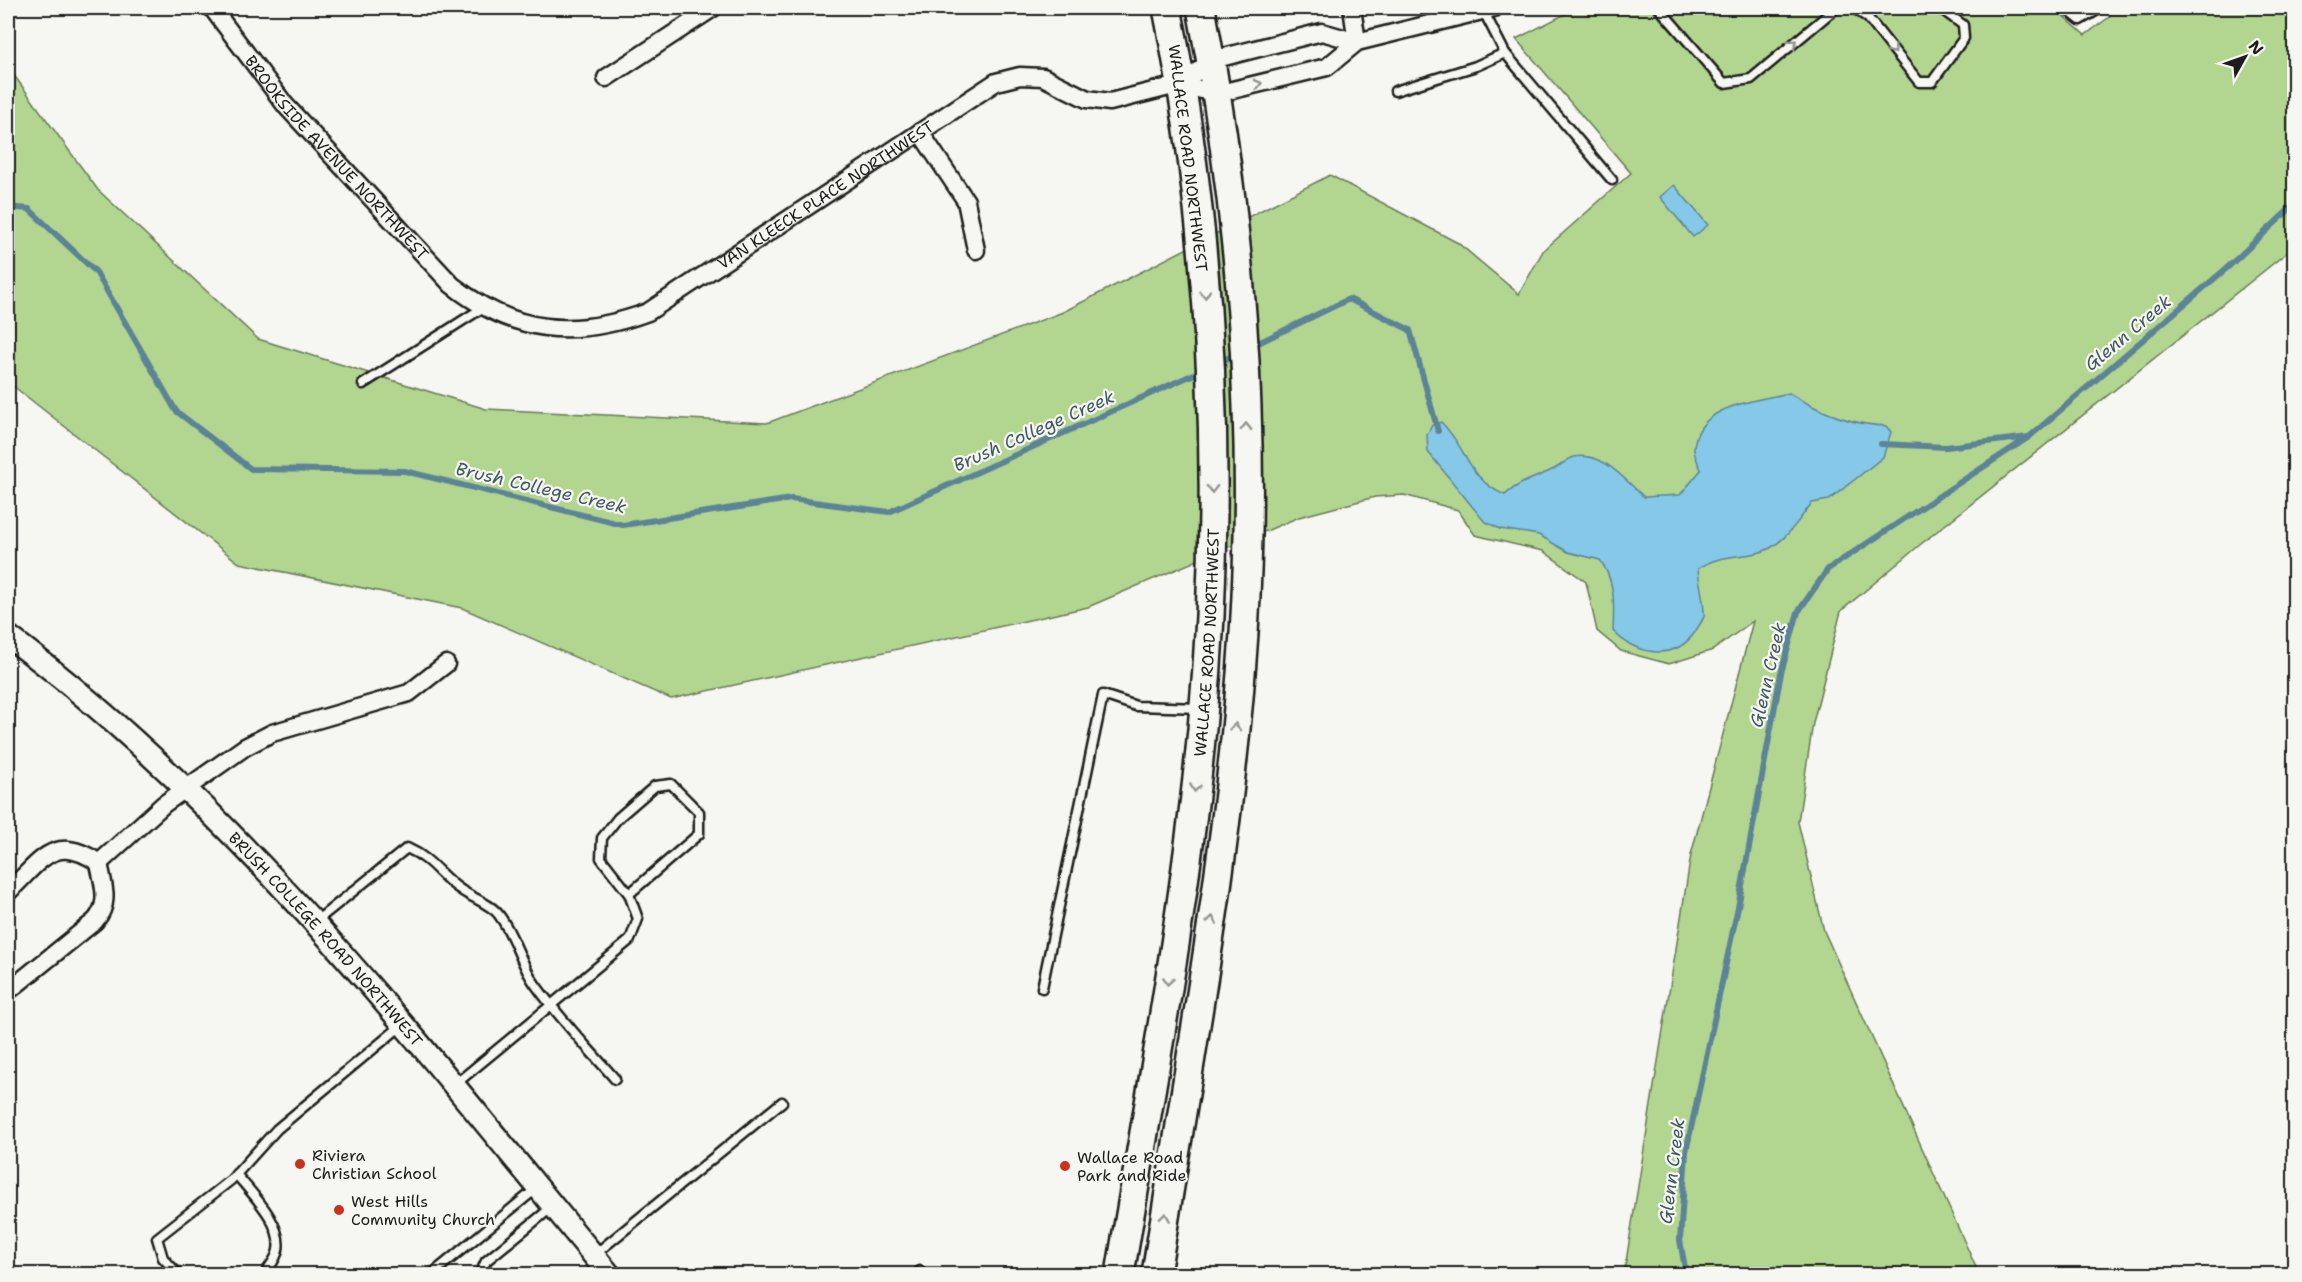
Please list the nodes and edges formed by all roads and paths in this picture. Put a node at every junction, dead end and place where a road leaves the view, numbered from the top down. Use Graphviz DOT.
graph roads {
  1 [pos="212,8"];
  2 [pos="713,8"];
  3 [pos="1167,8"];
  4 [pos="1201,8"];
  5 [pos="1352,8"];
  6 [pos="1672,8"];
  7 [pos="1836,8"];
  8 [pos="1854,8"];
  9 [pos="1940,8"];
  10 [pos="2065,8"];
  11 [pos="2101,8"];
  12 [pos="1489,9"];
  13 [pos="1662,11"];
  14 [pos="1357,42"];
  15 [pos="1504,53"];
  16 [pos="1212,60"];
  17 [pos="606,78"];
  18 [pos="1181,84"];
  19 [pos="1395,91"];
  20 [pos="1216,94"];
  21 [pos="920,132"];
  22 [pos="1612,180"];
  23 [pos="976,250"];
  24 [pos="478,303"];
  25 [pos="363,384"];
  26 [pos="10,642"];
  27 [pos="446,664"];
  28 [pos="1204,708"];
  29 [pos="186,789"];
  30 [pos="99,863"];
  31 [pos="8,892"];
  32 [pos="629,894"];
  33 [pos="314,922"];
  34 [pos="1042,988"];
  35 [pos="8,989"];
  36 [pos="550,1006"];
  37 [pos="403,1025"];
  38 [pos="615,1079"];
  39 [pos="453,1086"];
  40 [pos="782,1102"];
  41 [pos="236,1174"];
  42 [pos="537,1188"];
  43 [pos="552,1206"];
  44 [pos="594,1256"];
  45 [pos="178,1275"];
  46 [pos="265,1275"];
  47 [pos="432,1275"];
  48 [pos="480,1275"];
  49 [pos="609,1275"];
  50 [pos="1120,1275"];
  51 [pos="1156,1275"];
  1 -- 24 [label="street, BROOKSIDE AVENUE NORTHWEST"];
  2 -- 17 [label="street"];
  3 -- 18 [label="main road, WALLACE ROAD NORTHWEST"];
  4 -- 16 [label="main road, WALLACE ROAD NORTHWEST"];
  5 -- 14 [label="street"];
  6 -- 13 [label="lane"];
  13 -- 7 [label="lane, one-way"];
  8 -- 9 [label="lane, one-way"];
  10 -- 11 [label="lane"];
  12 -- 14 [label="street"];
  12 -- 15 [label="lane"];
  14 -- 16 [label="street"];
  20 -- 14 [label="street, one-way"];
  15 -- 19 [label="lane"];
  15 -- 22 [label="lane"];
  16 -- 18 [label="street"];
  16 -- 20 [label="main road, WALLACE ROAD NORTHWEST"];
  18 -- 20 [label="street"];
  18 -- 21 [label="street, VAN KLEECK PLACE NORTHWEST"];
  18 -- 28 [label="main road, WALLACE ROAD NORTHWEST, one-way"];
  51 -- 20 [label="main road, WALLACE ROAD NORTHWEST, one-way"];
  21 -- 23 [label="street"];
  21 -- 24 [label="street, VAN KLEECK PLACE NORTHWEST"];
  24 -- 25 [label="lane"];
  26 -- 29 [label="street, BRUSH COLLEGE ROAD NORTHWEST"];
  27 -- 29 [label="street"];
  28 -- 34 [label="lane"];
  28 -- 50 [label="main road, WALLACE ROAD NORTHWEST, one-way"];
  29 -- 30 [label="street"];
  29 -- 33 [label="street, BRUSH COLLEGE ROAD NORTHWEST"];
  30 -- 31 [label="street"];
  30 -- 35 [label="street"];
  32 -- 32 [label="lane"];
  32 -- 36 [label="lane"];
  33 -- 36 [label="lane"];
  33 -- 37 [label="street, BRUSH COLLEGE ROAD NORTHWEST"];
  36 -- 38 [label="lane"];
  36 -- 39 [label="lane"];
  37 -- 39 [label="street, BRUSH COLLEGE ROAD NORTHWEST"];
  37 -- 41 [label="lane"];
  39 -- 42 [label="street, BRUSH COLLEGE ROAD NORTHWEST"];
  40 -- 44 [label="lane"];
  41 -- 45 [label="lane"];
  41 -- 46 [label="lane"];
  42 -- 43 [label="street, BRUSH COLLEGE ROAD NORTHWEST"];
  42 -- 47 [label="lane"];
  43 -- 44 [label="street, BRUSH COLLEGE ROAD NORTHWEST"];
  43 -- 48 [label="lane"];
  44 -- 49 [label="street, BRUSH COLLEGE ROAD NORTHWEST"];
}
